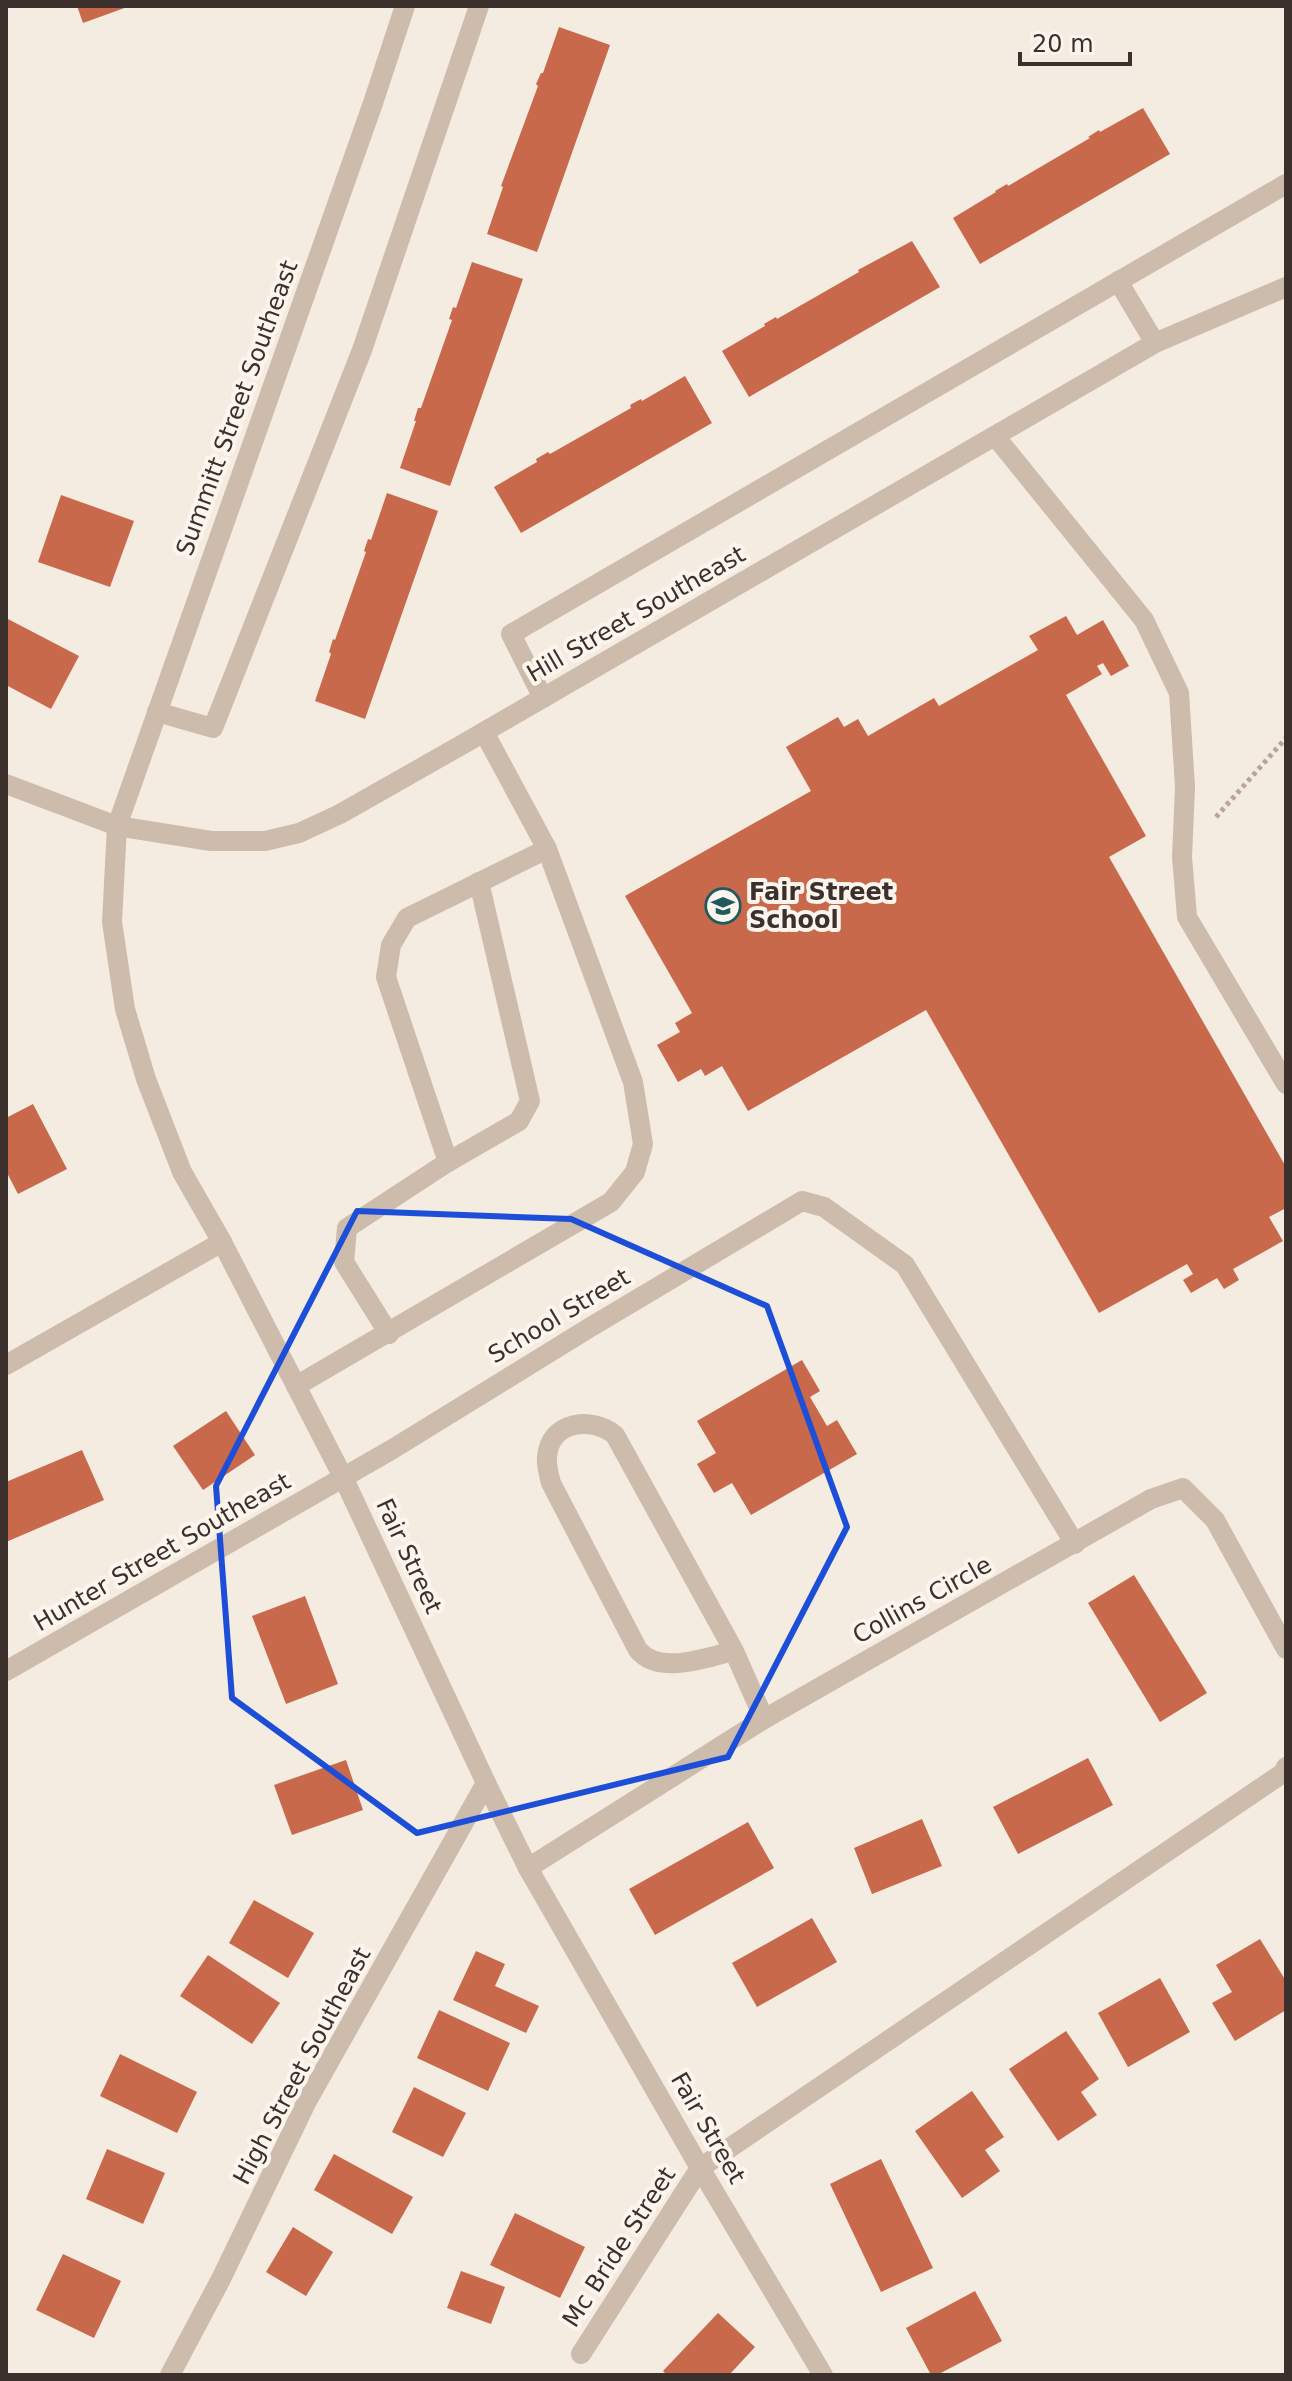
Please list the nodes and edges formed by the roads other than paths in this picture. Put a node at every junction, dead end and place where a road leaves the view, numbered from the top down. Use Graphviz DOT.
graph roads {
  1 [pos="405,6"];
  2 [pos="479,6"];
  3 [pos="1286,184"];
  4 [pos="1118,281"];
  5 [pos="1286,287"];
  6 [pos="1155,343"];
  7 [pos="995,436"];
  8 [pos="543,698"];
  9 [pos="157,712"];
  10 [pos="484,732"];
  11 [pos="6,784"];
  12 [pos="117,826"];
  13 [pos="547,849"];
  14 [pos="479,882"];
  15 [pos="1286,1084"];
  16 [pos="448,1162"];
  17 [pos="222,1242"];
  18 [pos="389,1334"];
  19 [pos="6,1365"];
  20 [pos="296,1386"];
  21 [pos="343,1477"];
  22 [pos="1075,1544"];
  23 [pos="1286,1649"];
  24 [pos="734,1651"];
  25 [pos="6,1671"];
  26 [pos="764,1719"];
  27 [pos="1286,1767"];
  28 [pos="486,1783"];
  29 [pos="528,1868"];
  30 [pos="700,2168"];
  31 [pos="581,2354"];
  32 [pos="170,2375"];
  33 [pos="823,2375"];
  1 -- 9 [label="street, Summitt Street Southeast"];
  2 -- 9 [label="street"];
  3 -- 4 [label="street"];
  4 -- 6 [label="street"];
  4 -- 8 [label="street"];
  5 -- 6 [label="street, Hill Street Southeast"];
  6 -- 7 [label="street, Hill Street Southeast"];
  7 -- 8 [label="street, Hill Street Southeast"];
  7 -- 15 [label="street"];
  8 -- 10 [label="street, Hill Street Southeast"];
  9 -- 12 [label="street, Summitt Street Southeast"];
  10 -- 12 [label="street, Hill Street Southeast"];
  10 -- 13 [label="street"];
  11 -- 12 [label="street"];
  12 -- 17 [label="street, Fair Street"];
  13 -- 14 [label="street"];
  13 -- 18 [label="street"];
  14 -- 16 [label="street"];
  14 -- 16 [label="street"];
  16 -- 18 [label="street"];
  17 -- 19 [label="street"];
  17 -- 20 [label="street, Fair Street"];
  18 -- 20 [label="street"];
  20 -- 21 [label="street, Fair Street"];
  21 -- 22 [label="street, School Street"];
  21 -- 25 [label="street, Hunter Street Southeast"];
  21 -- 28 [label="street, Fair Street"];
  22 -- 23 [label="street, Collins Circle"];
  22 -- 26 [label="street, Collins Circle"];
  24 -- 24 [label="street"];
  24 -- 26 [label="street"];
  26 -- 29 [label="street, Collins Circle"];
  27 -- 30 [label="street"];
  28 -- 29 [label="street, Fair Street"];
  28 -- 32 [label="street, High Street Southeast"];
  29 -- 30 [label="street, Fair Street"];
  30 -- 31 [label="street, Mc Bride Street"];
  30 -- 33 [label="street, Fair Street"];
}
